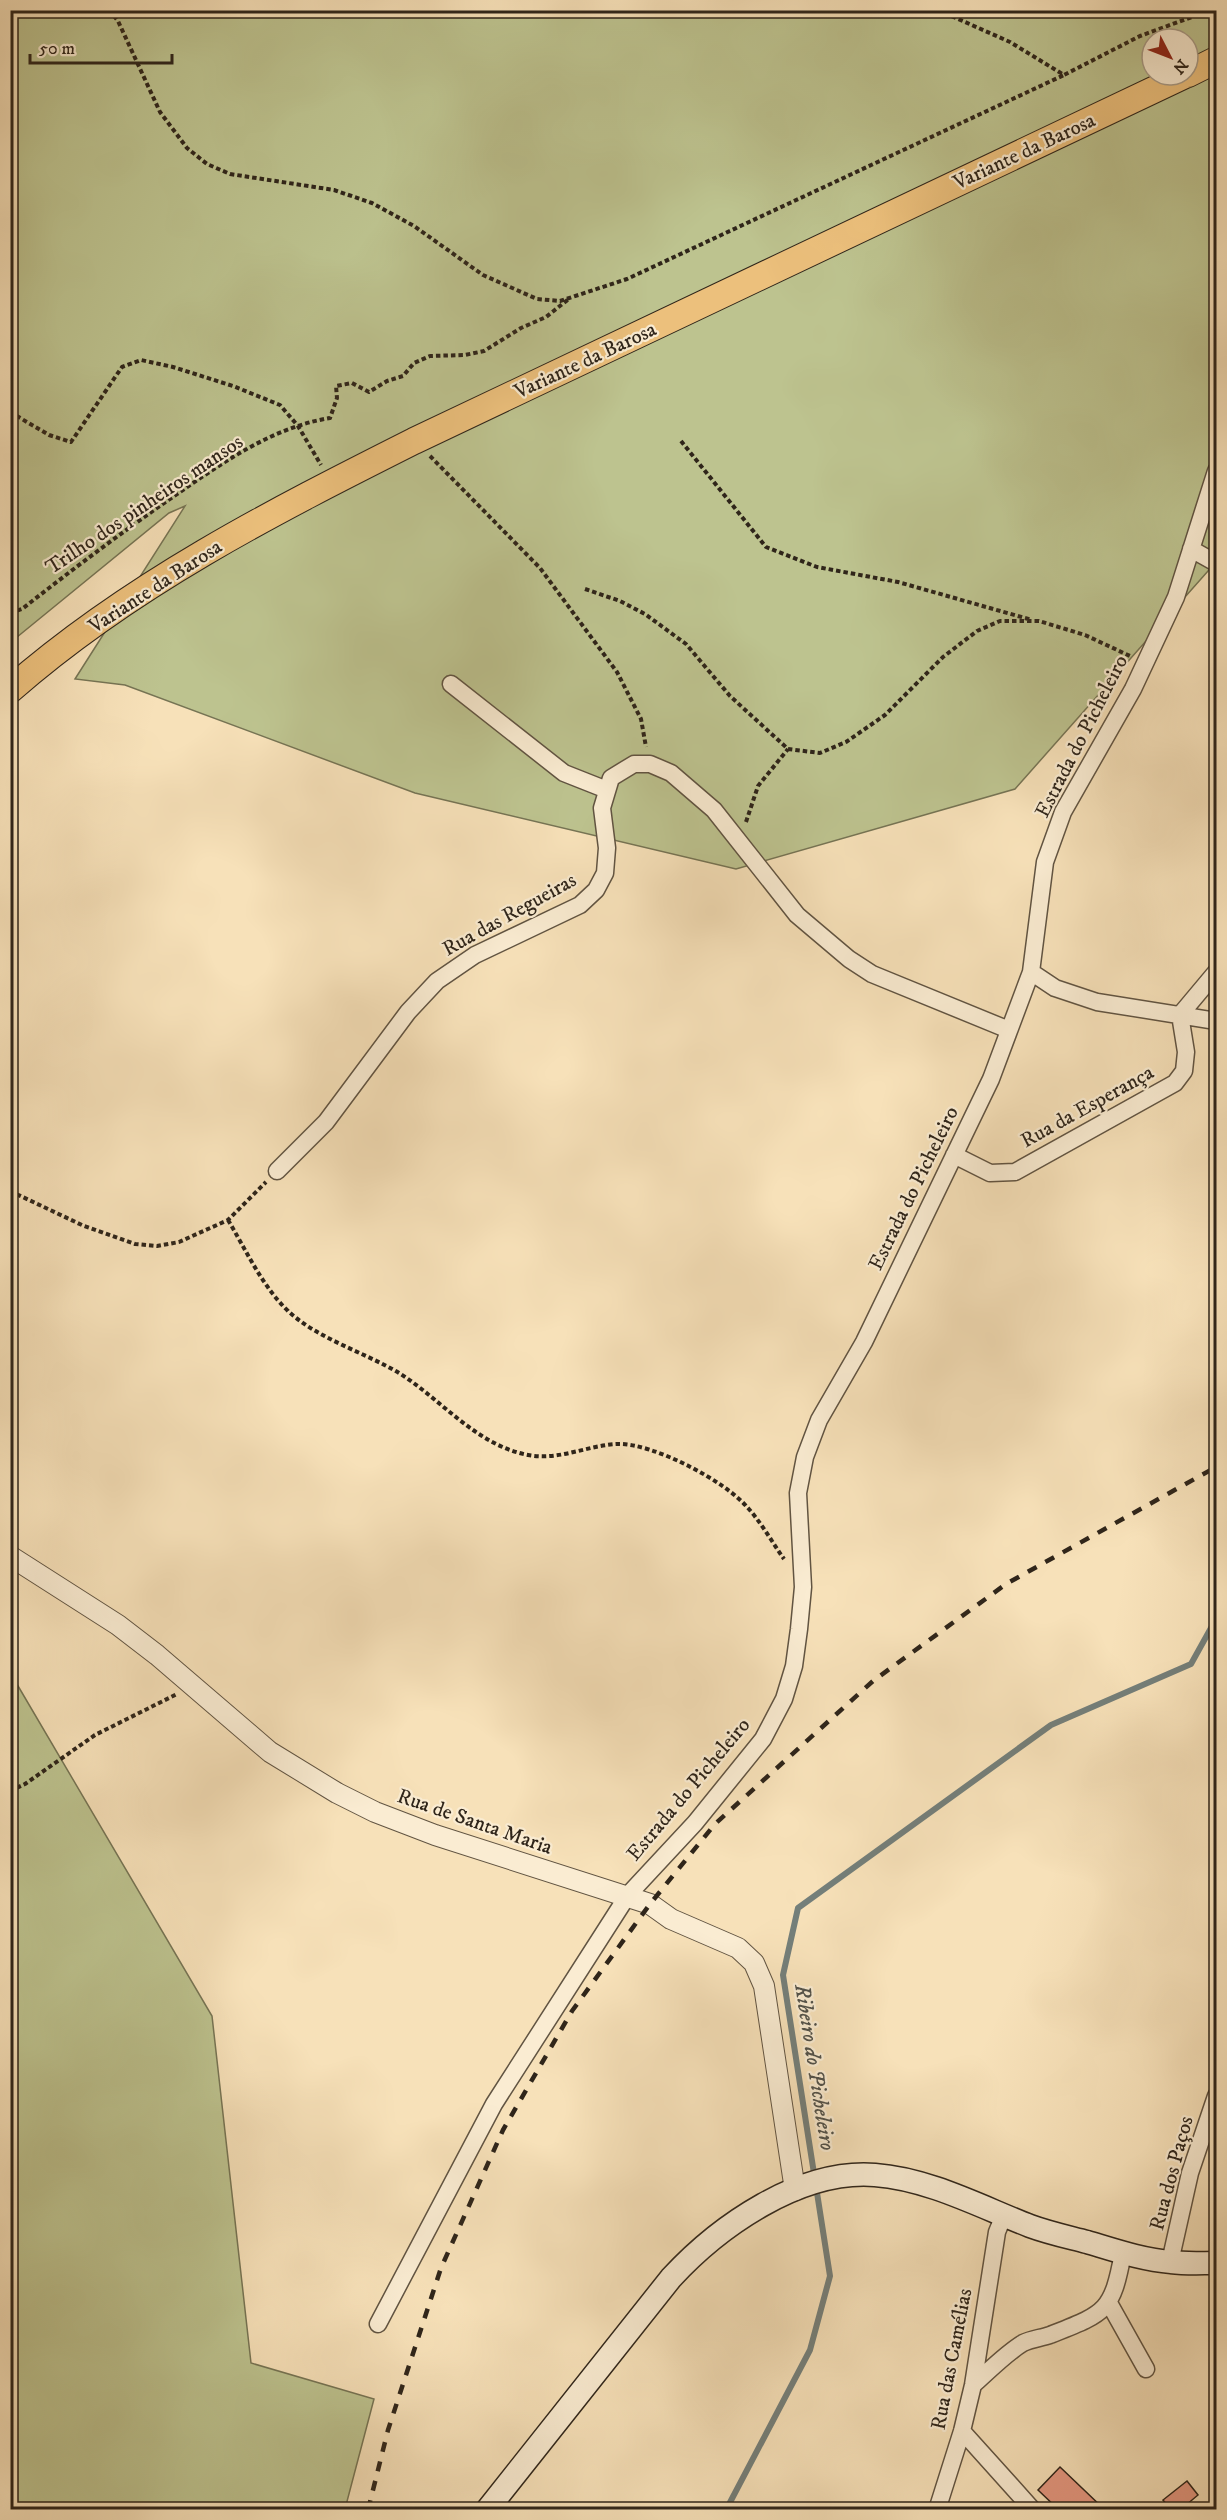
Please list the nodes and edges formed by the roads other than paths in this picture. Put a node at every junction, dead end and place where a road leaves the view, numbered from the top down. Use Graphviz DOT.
graph roads {
  1 [pos="1216,60"];
  2 [pos="1200,68"];
  3 [pos="1160,87"];
  4 [pos="1216,471"];
  5 [pos="1191,549"];
  6 [pos="1216,563"];
  7 [pos="451,684"];
  8 [pos="10,690"];
  9 [pos="607,790"];
  10 [pos="1030,972"];
  11 [pos="1216,972"];
  12 [pos="1180,1015"];
  13 [pos="1216,1021"];
  14 [pos="1009,1030"];
  15 [pos="954,1155"];
  16 [pos="277,1171"];
  17 [pos="10,1556"];
  18 [pos="628,1895"];
  19 [pos="1216,2096"];
  20 [pos="800,2188"];
  21 [pos="1004,2216"];
  22 [pos="1123,2253"];
  23 [pos="1170,2262"];
  24 [pos="1216,2264"];
  25 [pos="1109,2303"];
  26 [pos="378,2324"];
  27 [pos="1146,2368"];
  28 [pos="973,2385"];
  29 [pos="962,2431"];
  30 [pos="487,2510"];
  31 [pos="937,2510"];
  32 [pos="1033,2510"];
  1 -- 2 [label="main road, Variante da Barosa"];
  3 -- 8 [label="main road, Variante da Barosa"];
  4 -- 5 [label="street, Estrada do Picheleiro"];
  5 -- 6 [label="street"];
  5 -- 10 [label="street, Estrada do Picheleiro"];
  7 -- 9 [label="street"];
  9 -- 14 [label="street"];
  9 -- 16 [label="street, Rua das Regueiras"];
  10 -- 12 [label="street"];
  10 -- 14 [label="street, Estrada do Picheleiro"];
  11 -- 12 [label="street"];
  12 -- 13 [label="street"];
  12 -- 15 [label="street, Rua da Esperança"];
  14 -- 15 [label="street, Estrada do Picheleiro"];
  15 -- 18 [label="street, Estrada do Picheleiro"];
  17 -- 18 [label="street, Rua de Santa Maria"];
  18 -- 20 [label="street, Rua de Santa Maria"];
  18 -- 26 [label="street, Estrada do Picheleiro"];
  19 -- 23 [label="street, Rua dos Paços"];
  20 -- 21 [label="main road"];
  20 -- 30 [label="main road"];
  21 -- 22 [label="main road"];
  21 -- 28 [label="street, Rua das Camélias"];
  22 -- 23 [label="main road"];
  22 -- 25 [label="street"];
  23 -- 24 [label="main road"];
  25 -- 27 [label="street"];
  25 -- 28 [label="street"];
  28 -- 29 [label="street, Rua das Camélias"];
  29 -- 31 [label="street, Rua das Camélias"];
  29 -- 32 [label="street"];
}
